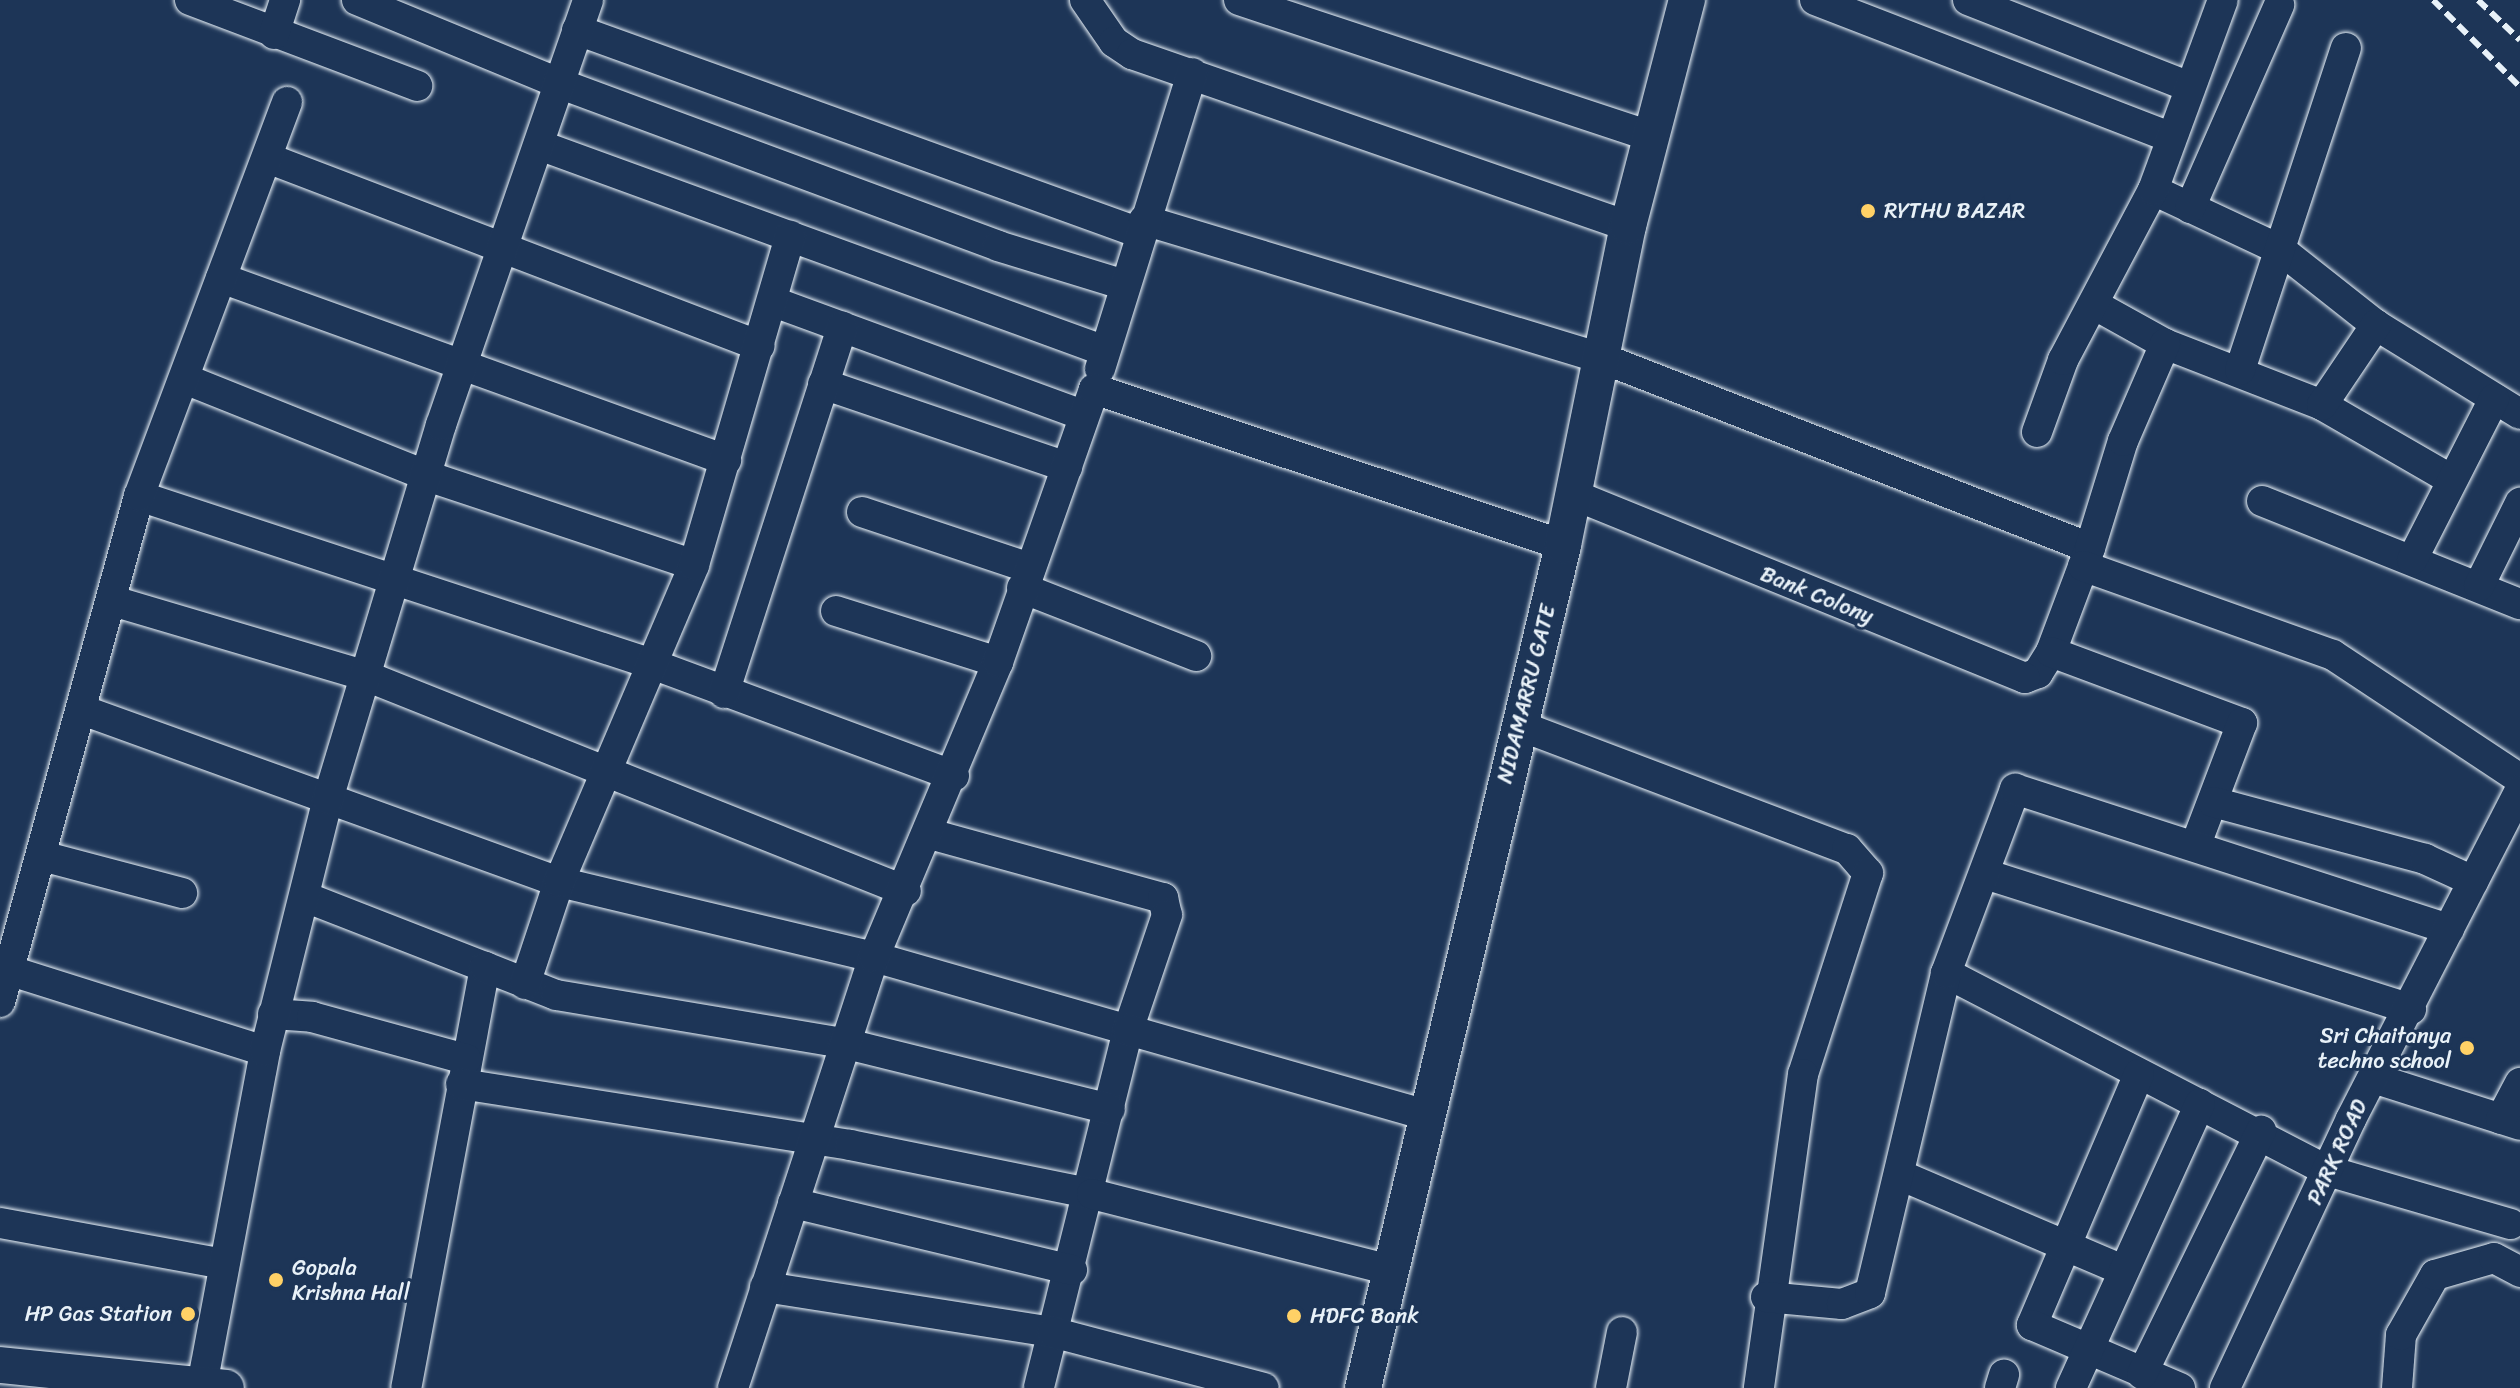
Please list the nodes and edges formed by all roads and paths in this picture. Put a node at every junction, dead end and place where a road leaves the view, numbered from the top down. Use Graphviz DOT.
graph roads {
  1 [pos="190,0"];
  2 [pos="285,0"];
  3 [pos="357,0"];
  4 [pos="588,0"];
  5 [pos="1085,0"];
  6 [pos="1239,0"];
  7 [pos="1687,0"];
  8 [pos="1815,0"];
  9 [pos="1968,0"];
  10 [pos="2223,0"];
  11 [pos="2279,5"];
  12 [pos="577,30"];
  13 [pos="274,34"];
  14 [pos="2346,48"];
  15 [pos="1192,73"];
  16 [pos="558,83"];
  17 [pos="417,86"];
  18 [pos="2188,86"];
  19 [pos="287,102"];
  20 [pos="1650,136"];
  21 [pos="2170,137"];
  22 [pos="539,145"];
  23 [pos="270,159"];
  24 [pos="2153,190"];
  25 [pos="2190,208"];
  26 [pos="1628,226"];
  27 [pos="1142,227"];
  28 [pos="790,236"];
  29 [pos="506,248"];
  30 [pos="2281,250"];
  31 [pos="221,278"];
  32 [pos="1125,285"];
  33 [pos="774,302"];
  34 [pos="2095,305"];
  35 [pos="2376,325"];
  36 [pos="842,327"];
  37 [pos="2165,344"];
  38 [pos="760,346"];
  39 [pos="1105,351"];
  40 [pos="1604,359"];
  41 [pos="460,369"];
  42 [pos="2240,370"];
  43 [pos="185,379"];
  44 [pos="823,384"];
  45 [pos="1088,402"];
  46 [pos="2322,405"];
  47 [pos="2507,407"];
  48 [pos="2037,432"];
  49 [pos="726,460"];
  50 [pos="1067,467"];
  51 [pos="427,476"];
  52 [pos="2452,480"];
  53 [pos="1574,495"];
  54 [pos="139,496"];
  55 [pos="2262,501"];
  56 [pos="2520,503"];
  57 [pos="862,512"];
  58 [pos="1563,545"];
  59 [pos="2086,557"];
  60 [pos="2412,560"];
  61 [pos="694,565"];
  62 [pos="1026,578"];
  63 [pos="394,582"];
  64 [pos="2479,586"];
  65 [pos="113,601"];
  66 [pos="2520,604"];
  67 [pos="836,611"];
  68 [pos="2051,652"];
  69 [pos="1196,656"];
  70 [pos="998,662"];
  71 [pos="652,664"];
  72 [pos="366,676"];
  73 [pos="724,693"];
  74 [pos="85,711"];
  75 [pos="1518,725"];
  76 [pos="611,772"];
  77 [pos="954,776"];
  78 [pos="2520,779"];
  79 [pos="2520,790"];
  80 [pos="328,799"];
  81 [pos="2213,802"];
  82 [pos="930,834"];
  83 [pos="2196,844"];
  84 [pos="42,856"];
  85 [pos="1985,874"];
  86 [pos="2473,881"];
  87 [pos="559,882"];
  88 [pos="906,891"];
  89 [pos="182,893"];
  90 [pos="305,897"];
  91 [pos="2449,929"];
  92 [pos="874,957"];
  93 [pos="485,967"];
  94 [pos="11,971"];
  95 [pos="1946,973"];
  96 [pos="525,984"];
  97 [pos="0,1002"];
  98 [pos="2411,1009"];
  99 [pos="273,1014"];
  100 [pos="1128,1030"];
  101 [pos="843,1043"];
  102 [pos="265,1051"];
  103 [pos="464,1071"];
  104 [pos="2139,1074"];
  105 [pos="2373,1078"];
  106 [pos="2520,1083"];
  107 [pos="2200,1104"];
  108 [pos="1110,1109"];
  109 [pos="1423,1114"];
  110 [pos="2510,1122"];
  111 [pos="2261,1131"];
  112 [pos="815,1140"];
  113 [pos="2328,1171"];
  114 [pos="1900,1175"];
  115 [pos="1092,1194"];
  116 [pos="793,1203"];
  117 [pos="0,1223"];
  118 [pos="2510,1224"];
  119 [pos="2066,1243"];
  120 [pos="224,1264"];
  121 [pos="1387,1269"];
  122 [pos="1072,1270"];
  123 [pos="2123,1270"];
  124 [pos="2520,1272"];
  125 [pos="765,1287"];
  126 [pos="1766,1297"];
  127 [pos="1052,1332"];
  128 [pos="1622,1332"];
  129 [pos="2085,1350"];
  130 [pos="0,1365"];
  131 [pos="2142,1374"];
  132 [pos="159,1384"];
  133 [pos="0,1386"];
  134 [pos="214,1386"];
  135 [pos="17,1388"];
  136 [pos="406,1388"];
  137 [pos="733,1388"];
  138 [pos="1039,1388"];
  139 [pos="1264,1388"];
  140 [pos="1363,1388"];
  141 [pos="1611,1388"];
  142 [pos="1759,1388"];
  143 [pos="2071,1388"];
  144 [pos="2180,1388"];
  145 [pos="2225,1388"];
  146 [pos="2397,1388"];
  1 -- 13 [label="street"];
  2 -- 13 [label="street"];
  3 -- 16 [label="street"];
  4 -- 12 [label="street"];
  5 -- 15 [label="street"];
  6 -- 20 [label="street"];
  7 -- 20 [label="main road, NIDAMARRU GATE"];
  8 -- 21 [label="street"];
  9 -- 18 [label="street"];
  10 -- 18 [label="street"];
  11 -- 25 [label="street"];
  12 -- 16 [label="street"];
  12 -- 27 [label="street"];
  13 -- 17 [label="street"];
  14 -- 30 [label="street"];
  15 -- 26 [label="street"];
  15 -- 27 [label="street"];
  16 -- 22 [label="street"];
  16 -- 32 [label="street"];
  18 -- 21 [label="street"];
  19 -- 23 [label="street"];
  20 -- 26 [label="main road, NIDAMARRU GATE"];
  21 -- 24 [label="street"];
  22 -- 28 [label="street"];
  22 -- 29 [label="street"];
  23 -- 29 [label="street"];
  23 -- 31 [label="street"];
  24 -- 25 [label="street"];
  24 -- 34 [label="street"];
  25 -- 30 [label="street"];
  26 -- 40 [label="main road, NIDAMARRU GATE"];
  27 -- 32 [label="street"];
  27 -- 40 [label="street"];
  28 -- 33 [label="street"];
  28 -- 39 [label="street"];
  29 -- 38 [label="street"];
  29 -- 41 [label="street"];
  30 -- 35 [label="street"];
  30 -- 42 [label="street"];
  31 -- 41 [label="street"];
  31 -- 43 [label="street"];
  32 -- 39 [label="street"];
  33 -- 36 [label="street"];
  33 -- 38 [label="street"];
  34 -- 37 [label="street"];
  34 -- 48 [label="street"];
  35 -- 46 [label="street"];
  35 -- 47 [label="street"];
  36 -- 44 [label="street"];
  36 -- 45 [label="street"];
  37 -- 42 [label="street"];
  37 -- 59 [label="street"];
  38 -- 49 [label="street"];
  39 -- 45 [label="street"];
  40 -- 53 [label="main road, NIDAMARRU GATE"];
  40 -- 59 [label="street"];
  41 -- 49 [label="street"];
  41 -- 51 [label="street"];
  42 -- 46 [label="street"];
  43 -- 51 [label="street"];
  43 -- 54 [label="street"];
  44 -- 50 [label="street"];
  44 -- 73 [label="street"];
  45 -- 50 [label="street"];
  45 -- 58 [label="street"];
  46 -- 52 [label="street"];
  47 -- 52 [label="street"];
  49 -- 61 [label="street"];
  50 -- 62 [label="street"];
  51 -- 61 [label="street"];
  51 -- 63 [label="street"];
  52 -- 60 [label="street"];
  53 -- 58 [label="main road, NIDAMARRU GATE"];
  53 -- 68 [label="street, Bank Colony"];
  54 -- 63 [label="street"];
  54 -- 65 [label="street"];
  55 -- 60 [label="street"];
  56 -- 64 [label="street"];
  57 -- 62 [label="street"];
  58 -- 75 [label="main road, NIDAMARRU GATE"];
  59 -- 68 [label="street"];
  59 -- 78 [label="street"];
  60 -- 64 [label="street"];
  61 -- 71 [label="street"];
  62 -- 69 [label="street"];
  62 -- 70 [label="street"];
  63 -- 71 [label="street"];
  63 -- 72 [label="street"];
  64 -- 66 [label="street"];
  65 -- 72 [label="street"];
  65 -- 74 [label="street"];
  67 -- 70 [label="street"];
  68 -- 81 [label="street"];
  70 -- 77 [label="street"];
  71 -- 73 [label="street"];
  71 -- 76 [label="street"];
  72 -- 76 [label="street"];
  72 -- 80 [label="street"];
  73 -- 77 [label="street"];
  74 -- 80 [label="street"];
  74 -- 84 [label="street"];
  75 -- 109 [label="main road, NIDAMARRU GATE"];
  75 -- 126 [label="street"];
  76 -- 87 [label="street"];
  76 -- 88 [label="street"];
  77 -- 82 [label="street"];
  79 -- 86 [label="street, PARK ROAD"];
  80 -- 87 [label="street"];
  80 -- 90 [label="street"];
  81 -- 83 [label="street"];
  81 -- 86 [label="street"];
  82 -- 88 [label="street"];
  82 -- 100 [label="street"];
  83 -- 85 [label="street"];
  83 -- 91 [label="street"];
  84 -- 89 [label="street"];
  84 -- 94 [label="street"];
  85 -- 95 [label="street"];
  85 -- 98 [label="street"];
  86 -- 91 [label="street, PARK ROAD"];
  87 -- 92 [label="street"];
  87 -- 96 [label="street"];
  88 -- 92 [label="street"];
  90 -- 93 [label="street"];
  90 -- 99 [label="street"];
  91 -- 98 [label="street, PARK ROAD"];
  92 -- 100 [label="street"];
  92 -- 101 [label="street"];
  93 -- 96 [label="street"];
  93 -- 103 [label="street"];
  94 -- 97 [label="street"];
  94 -- 102 [label="street"];
  95 -- 104 [label="street"];
  95 -- 114 [label="street"];
  96 -- 101 [label="street"];
  98 -- 105 [label="street, PARK ROAD"];
  99 -- 102 [label="street"];
  99 -- 103 [label="street"];
  100 -- 108 [label="street"];
  100 -- 109 [label="street"];
  101 -- 108 [label="street"];
  101 -- 112 [label="street"];
  102 -- 120 [label="street"];
  103 -- 112 [label="street"];
  103 -- 136 [label="street"];
  104 -- 107 [label="street"];
  104 -- 119 [label="street"];
  105 -- 110 [label="street"];
  105 -- 113 [label="street, PARK ROAD"];
  106 -- 110 [label="street"];
  107 -- 111 [label="street"];
  107 -- 123 [label="street"];
  108 -- 115 [label="street"];
  109 -- 121 [label="main road, NIDAMARRU GATE"];
  111 -- 113 [label="street"];
  111 -- 131 [label="street"];
  112 -- 115 [label="street"];
  112 -- 116 [label="street"];
  113 -- 118 [label="street"];
  113 -- 145 [label="street, PARK ROAD"];
  114 -- 119 [label="street"];
  114 -- 126 [label="street"];
  115 -- 121 [label="street"];
  115 -- 122 [label="street"];
  116 -- 122 [label="street"];
  116 -- 125 [label="street"];
  117 -- 120 [label="street"];
  119 -- 123 [label="street"];
  119 -- 129 [label="street"];
  120 -- 134 [label="street"];
  121 -- 140 [label="main road, NIDAMARRU GATE"];
  122 -- 127 [label="street"];
  123 -- 129 [label="street"];
  124 -- 146 [label="street"];
  125 -- 127 [label="street"];
  125 -- 137 [label="street"];
  126 -- 142 [label="street"];
  127 -- 138 [label="street"];
  127 -- 139 [label="street"];
  128 -- 141 [label="street"];
  129 -- 131 [label="street"];
  129 -- 143 [label="street"];
  130 -- 132 [label="main road"];
  131 -- 144 [label="street"];
  132 -- 134 [label="main road"];
  133 -- 135 [label="main road"];
}
